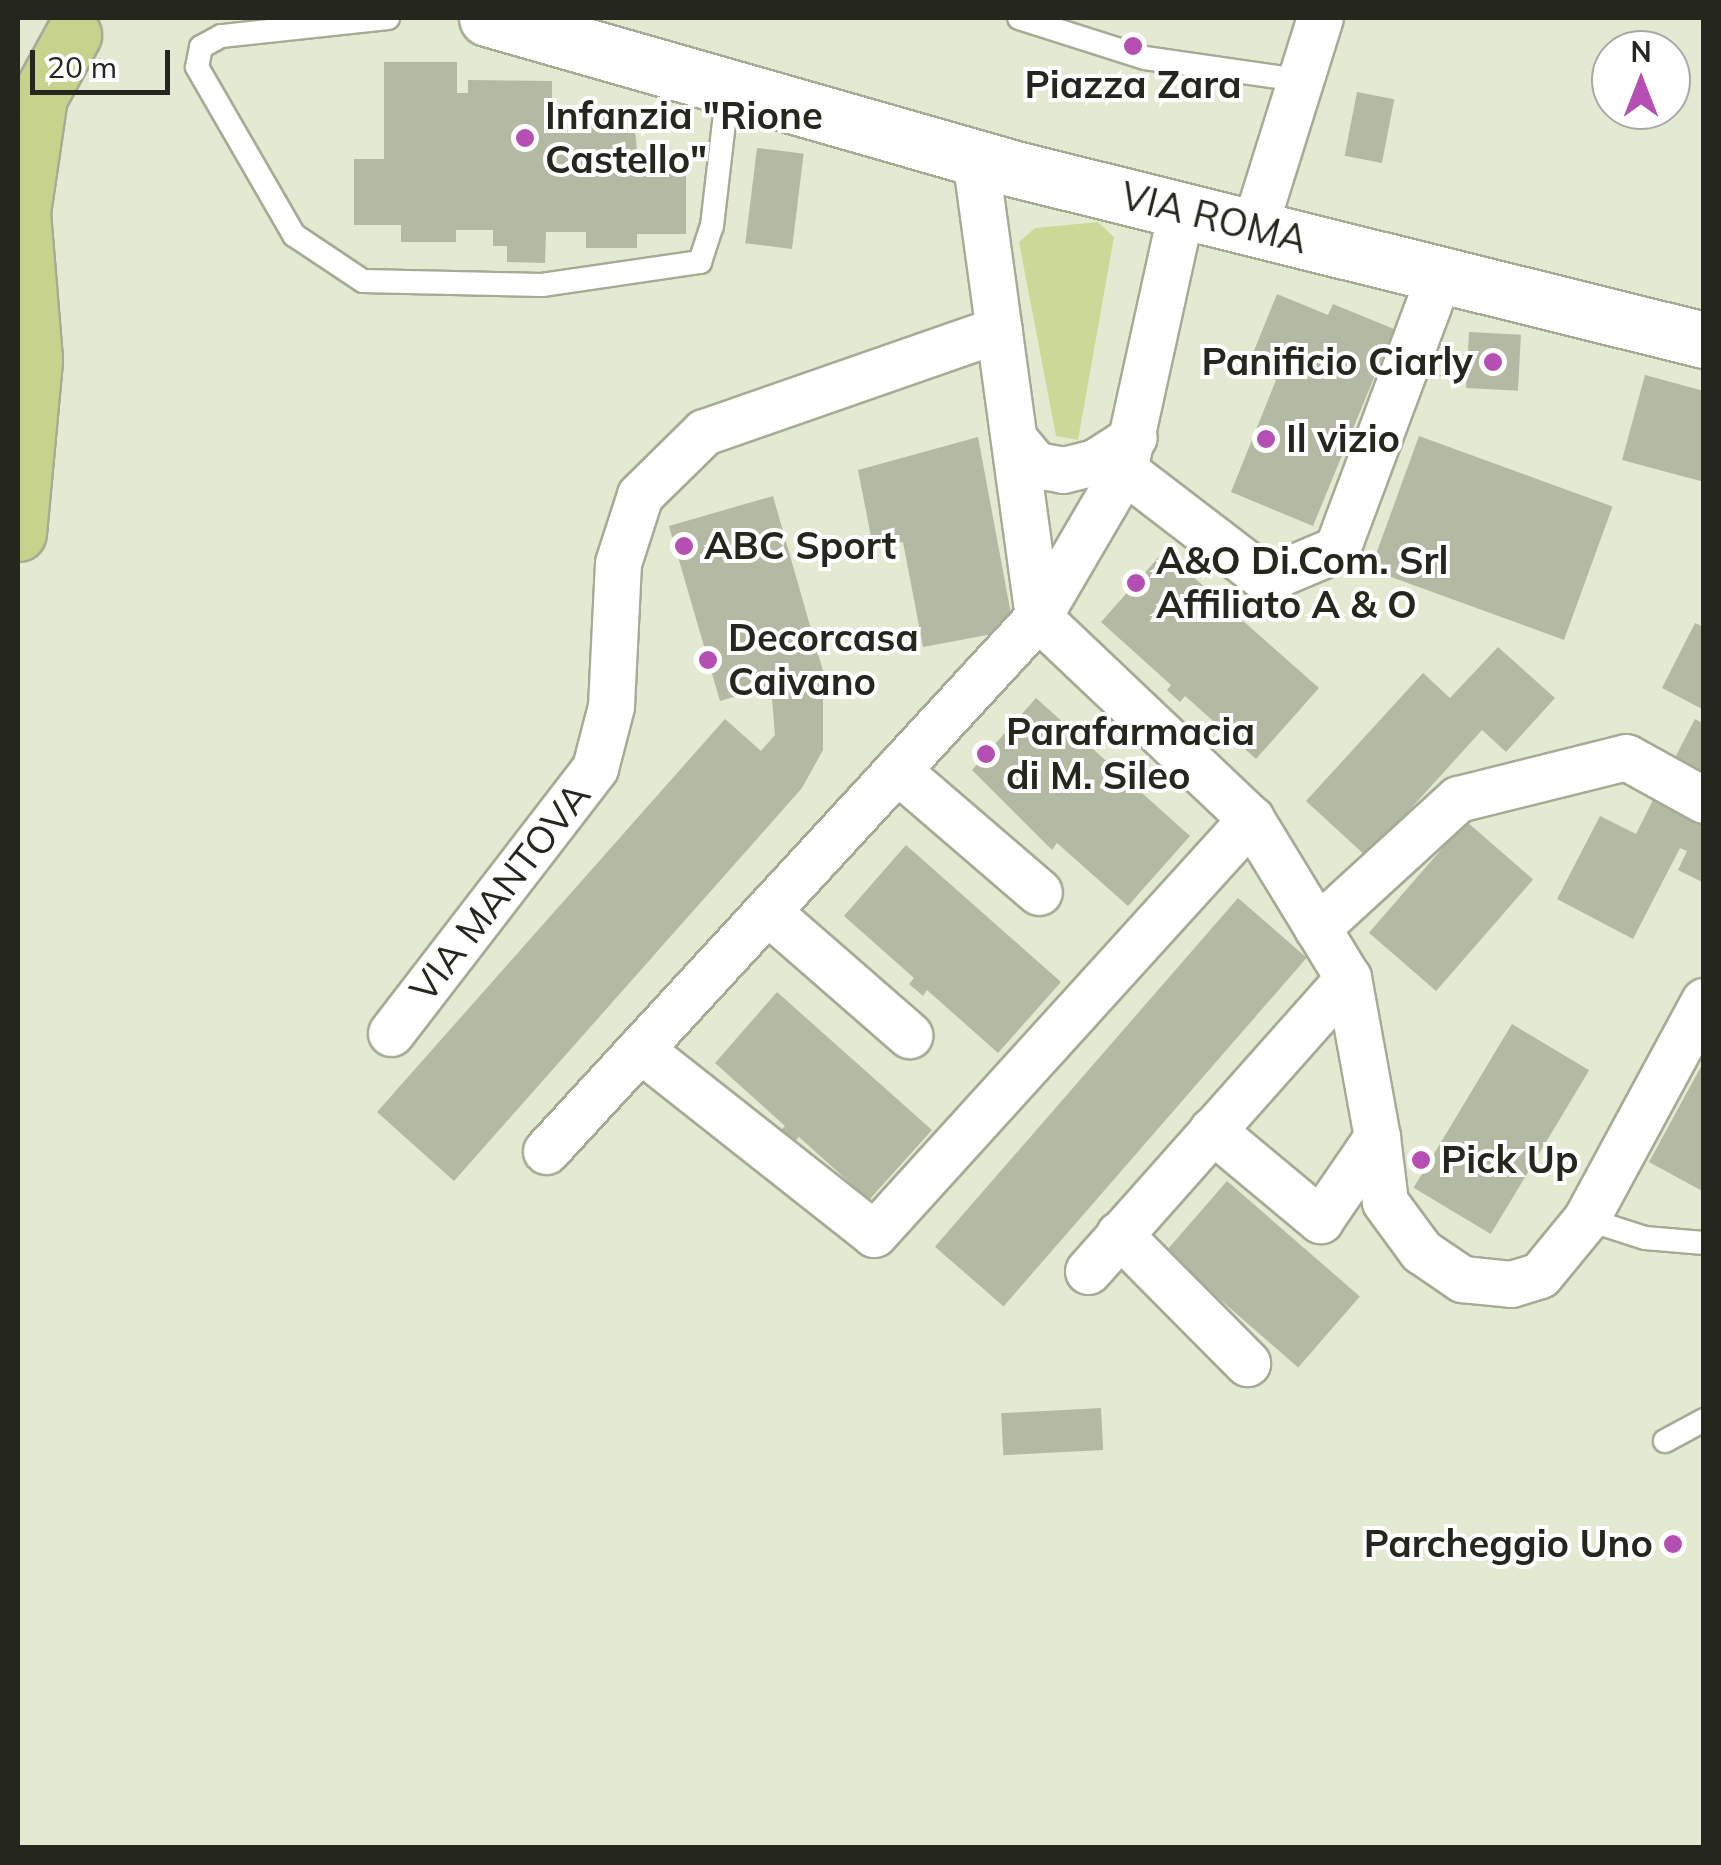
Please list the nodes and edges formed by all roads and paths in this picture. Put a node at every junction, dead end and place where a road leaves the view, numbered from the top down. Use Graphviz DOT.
graph roads {
  1 [pos="388,18"];
  2 [pos="487,18"];
  3 [pos="1019,18"];
  4 [pos="1320,18"];
  5 [pos="82,26"];
  6 [pos="18,54"];
  7 [pos="1297,80"];
  8 [pos="728,87"];
  9 [pos="975,157"];
  10 [pos="1181,210"];
  11 [pos="1254,228"];
  12 [pos="1440,274"];
  13 [pos="999,328"];
  14 [pos="1704,340"];
  15 [pos="1014,440"];
  16 [pos="1129,453"];
  17 [pos="18,533"];
  18 [pos="1038,617"];
  19 [pos="897,770"];
  20 [pos="1704,800"];
  21 [pos="1250,819"];
  22 [pos="1038,892"];
  23 [pos="767,911"];
  24 [pos="1317,928"];
  25 [pos="1348,978"];
  26 [pos="1704,1000"];
  27 [pos="391,1033"];
  28 [pos="908,1035"];
  29 [pos="640,1049"];
  30 [pos="1212,1130"];
  31 [pos="1377,1137"];
  32 [pos="546,1151"];
  33 [pos="1586,1219"];
  34 [pos="1120,1234"];
  35 [pos="1704,1244"];
  36 [pos="1088,1271"];
  37 [pos="1247,1363"];
  38 [pos="1704,1420"];
  39 [pos="1665,1441"];
  1 -- 8 [label="lane"];
  2 -- 8 [label="street, VIA ROMA"];
  3 -- 7 [label="lane"];
  4 -- 7 [label="street"];
  5 -- 6 [label="main road"];
  5 -- 17 [label="main road"];
  7 -- 11 [label="street"];
  8 -- 9 [label="street, VIA ROMA"];
  9 -- 10 [label="street, VIA ROMA"];
  9 -- 13 [label="street"];
  10 -- 11 [label="street, VIA ROMA"];
  10 -- 16 [label="street"];
  11 -- 12 [label="street, VIA ROMA"];
  12 -- 14 [label="street, VIA ROMA"];
  12 -- 16 [label="street"];
  13 -- 15 [label="street"];
  13 -- 27 [label="street, VIA MANTOVA"];
  15 -- 16 [label="street"];
  15 -- 18 [label="street"];
  16 -- 18 [label="street"];
  18 -- 19 [label="street"];
  18 -- 21 [label="street"];
  19 -- 22 [label="street"];
  19 -- 23 [label="street"];
  20 -- 24 [label="street"];
  21 -- 24 [label="street"];
  21 -- 29 [label="street"];
  23 -- 28 [label="street"];
  23 -- 29 [label="street"];
  24 -- 25 [label="street"];
  25 -- 30 [label="street"];
  25 -- 31 [label="street"];
  26 -- 33 [label="street"];
  29 -- 32 [label="street"];
  30 -- 31 [label="street"];
  30 -- 34 [label="street"];
  31 -- 33 [label="street"];
  33 -- 35 [label="lane"];
  34 -- 36 [label="street"];
  34 -- 37 [label="street"];
  38 -- 39 [label="lane"];
}
